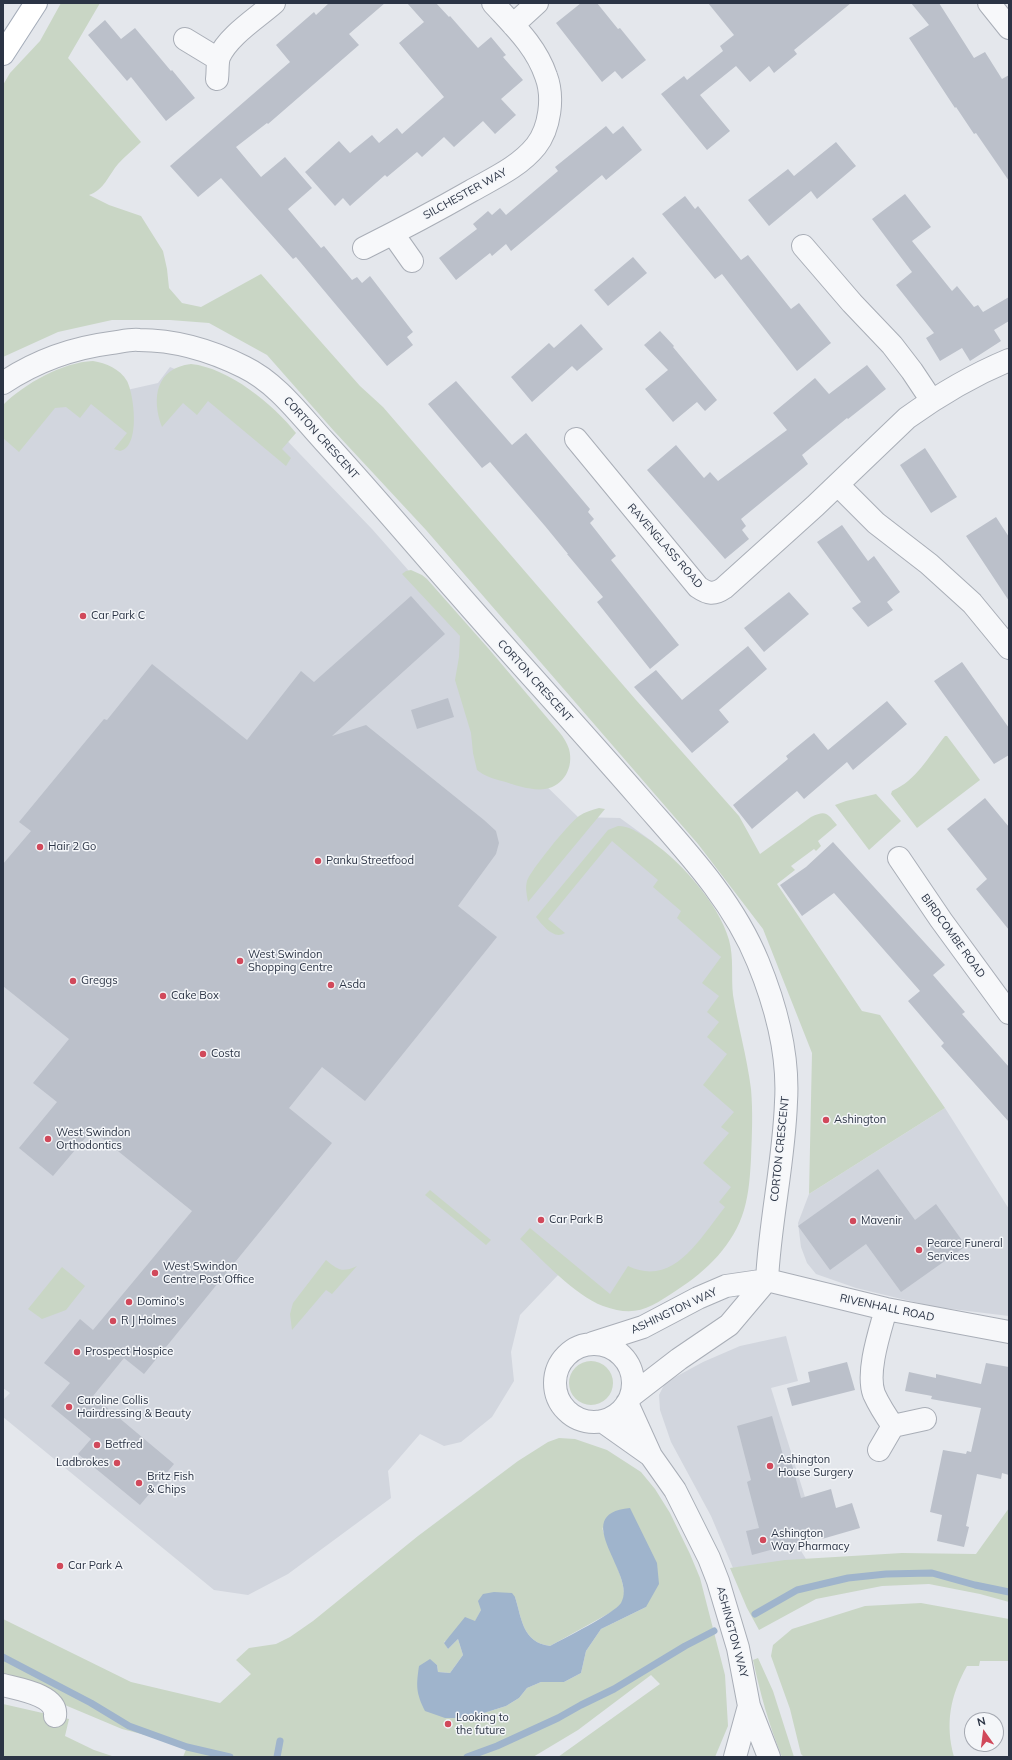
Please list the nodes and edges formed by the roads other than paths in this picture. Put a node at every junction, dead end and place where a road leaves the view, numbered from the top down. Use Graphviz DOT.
graph roads {
  1 [pos="36,3"];
  2 [pos="274,3"];
  3 [pos="493,3"];
  4 [pos="537,3"];
  5 [pos="990,3"];
  6 [pos="513,25"];
  7 [pos="1009,28"];
  8 [pos="185,39"];
  9 [pos="3,54"];
  10 [pos="393,234"];
  11 [pos="803,246"];
  12 [pos="364,248"];
  13 [pos="412,261"];
  14 [pos="1009,360"];
  15 [pos="3,383"];
  16 [pos="932,401"];
  17 [pos="576,439"];
  18 [pos="838,485"];
  19 [pos="1009,648"];
  20 [pos="899,858"];
  21 [pos="1009,1012"];
  22 [pos="767,1280"];
  23 [pos="886,1309"];
  24 [pos="1009,1332"];
  25 [pos="593,1344"];
  26 [pos="629,1400"];
  27 [pos="925,1419"];
  28 [pos="602,1421"];
  29 [pos="893,1426"];
  30 [pos="879,1450"];
  31 [pos="651,1456"];
  32 [pos="3,1684"];
  33 [pos="749,1706"];
  34 [pos="55,1716"];
  35 [pos="735,1757"];
  36 [pos="769,1757"];
  1 -- 9 [label="main road"];
  2 -- 8 [label="street"];
  3 -- 6 [label="street, SILCHESTER WAY"];
  4 -- 6 [label="street"];
  5 -- 7 [label="street"];
  6 -- 10 [label="street, SILCHESTER WAY"];
  10 -- 12 [label="street, SILCHESTER WAY"];
  10 -- 13 [label="street"];
  11 -- 16 [label="street"];
  14 -- 16 [label="street, RAVENGLASS ROAD"];
  15 -- 22 [label="street, CORTON CRESCENT"];
  16 -- 18 [label="street, RAVENGLASS ROAD"];
  17 -- 18 [label="street, RAVENGLASS ROAD"];
  18 -- 19 [label="street"];
  20 -- 21 [label="street, BIRDCOMBE ROAD"];
  22 -- 23 [label="street, RIVENHALL ROAD"];
  22 -- 25 [label="street, ASHINGTON WAY"];
  22 -- 26 [label="street"];
  23 -- 24 [label="street, RIVENHALL ROAD"];
  23 -- 29 [label="street"];
  25 -- 26 [label="street"];
  25 -- 28 [label="street"];
  26 -- 28 [label="street"];
  26 -- 31 [label="street, ASHINGTON WAY"];
  27 -- 29 [label="street"];
  28 -- 31 [label="street, ASHINGTON WAY"];
  29 -- 30 [label="street"];
  31 -- 33 [label="street, ASHINGTON WAY"];
  32 -- 34 [label="street"];
  33 -- 35 [label="street, ASHINGTON WAY"];
  33 -- 36 [label="street, ASHINGTON WAY"];
}
